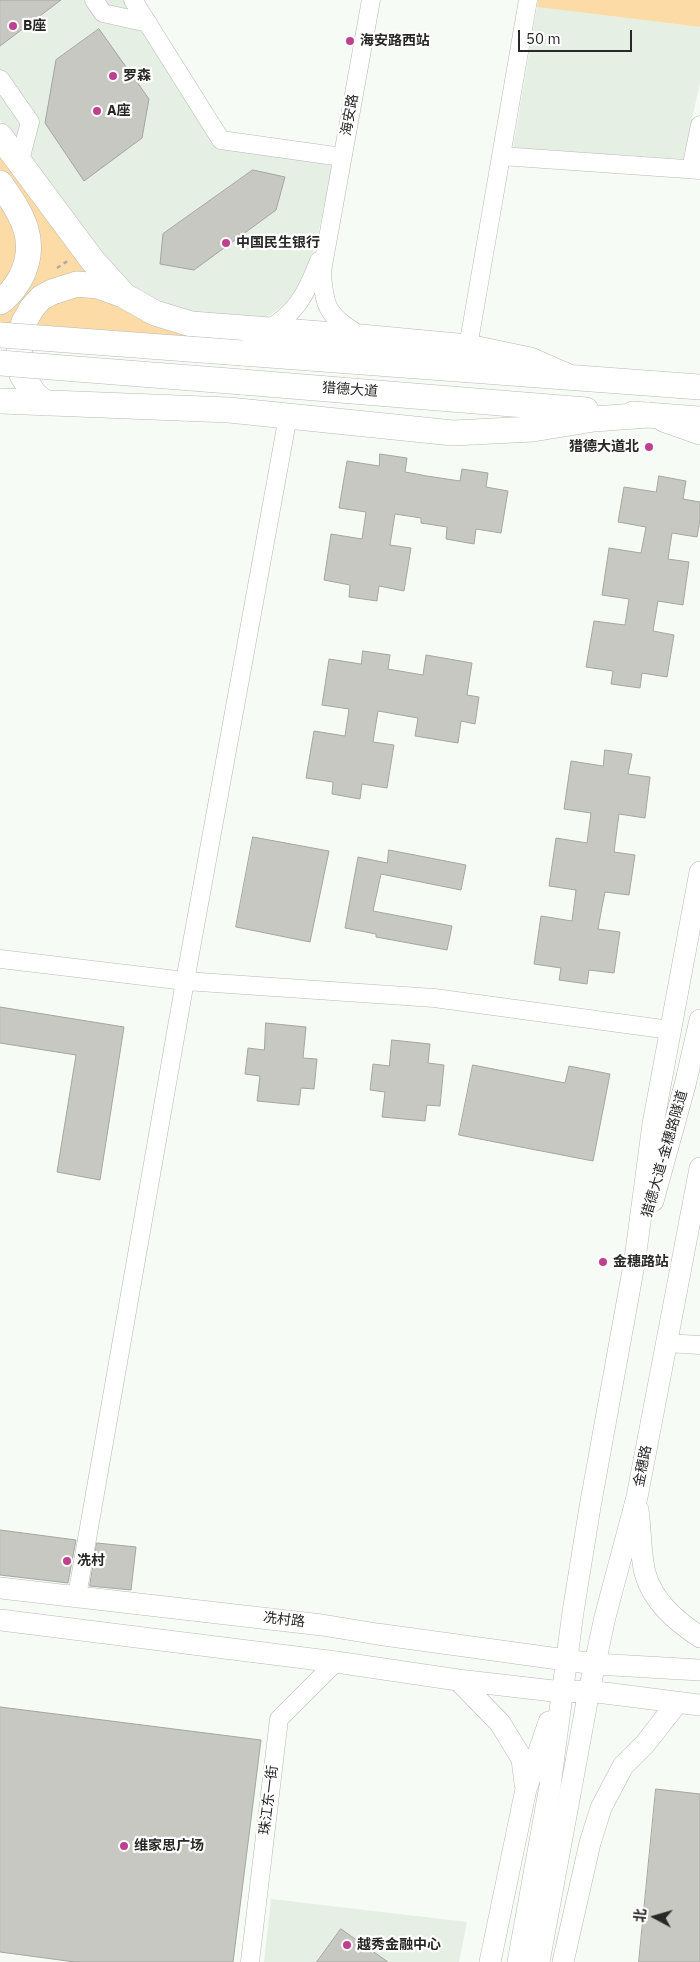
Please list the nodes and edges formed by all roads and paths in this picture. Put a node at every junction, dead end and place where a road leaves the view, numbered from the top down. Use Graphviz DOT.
graph roads {
  1 [pos="94,0"];
  2 [pos="133,0"];
  3 [pos="371,0"];
  4 [pos="528,0"];
  5 [pos="148,23"];
  6 [pos="0,79"];
  7 [pos="700,125"];
  8 [pos="0,136"];
  9 [pos="501,156"];
  10 [pos="342,157"];
  11 [pos="19,164"];
  12 [pos="695,169"];
  13 [pos="0,183"];
  14 [pos="329,230"];
  15 [pos="124,295"];
  16 [pos="0,302"];
  17 [pos="266,330"];
  18 [pos="0,335"];
  19 [pos="361,337"];
  20 [pos="468,347"];
  21 [pos="0,363"];
  22 [pos="569,378"];
  23 [pos="693,385"];
  24 [pos="0,401"];
  25 [pos="45,403"];
  26 [pos="288,416"];
  27 [pos="649,416"];
  28 [pos="700,419"];
  29 [pos="700,434"];
  30 [pos="700,872"];
  31 [pos="0,959"];
  32 [pos="185,981"];
  33 [pos="700,1020"];
  34 [pos="670,1030"];
  35 [pos="700,1168"];
  36 [pos="700,1226"];
  37 [pos="635,1259"];
  38 [pos="681,1266"];
  39 [pos="666,1342"];
  40 [pos="700,1345"];
  41 [pos="637,1497"];
  42 [pos="0,1588"];
  43 [pos="77,1596"];
  44 [pos="0,1620"];
  45 [pos="700,1637"];
  46 [pos="567,1658"];
  47 [pos="336,1662"];
  48 [pos="595,1664"];
  49 [pos="700,1670"];
  50 [pos="458,1680"];
  51 [pos="589,1691"];
  52 [pos="562,1692"];
  53 [pos="677,1703"];
  54 [pos="700,1706"];
  55 [pos="526,1789"];
  56 [pos="250,1962"];
  57 [pos="490,1962"];
  58 [pos="518,1962"];
  59 [pos="540,1962"];
  60 [pos="563,1962"];
  1 -- 5 [label="street"];
  2 -- 5 [label="street"];
  3 -- 10 [label="street, 海安路"];
  4 -- 9 [label="street"];
  5 -- 10 [label="street"];
  6 -- 11 [label="street"];
  7 -- 12 [label="street"];
  8 -- 11 [label="highway"];
  9 -- 12 [label="street"];
  9 -- 20 [label="street"];
  10 -- 14 [label="street, 海安路"];
  11 -- 15 [label="highway"];
  13 -- 16 [label="highway"];
  14 -- 17 [label="street"];
  14 -- 19 [label="street"];
  15 -- 17 [label="highway"];
  15 -- 25 [label="highway"];
  17 -- 19 [label="highway"];
  18 -- 22 [label="highway, bridge"];
  19 -- 20 [label="highway"];
  20 -- 22 [label="highway"];
  21 -- 27 [label="highway, 猎德大道, bridge"];
  22 -- 23 [label="highway"];
  24 -- 25 [label="highway"];
  25 -- 26 [label="highway"];
  26 -- 27 [label="highway"];
  26 -- 32 [label="street"];
  27 -- 28 [label="highway, 猎德大道"];
  27 -- 29 [label="main road"];
  30 -- 34 [label="main road"];
  31 -- 32 [label="street"];
  32 -- 34 [label="street"];
  32 -- 43 [label="street"];
  33 -- 37 [label="main road, 猎德大道-金穗路隧道"];
  34 -- 37 [label="main road"];
  35 -- 38 [label="main road"];
  36 -- 38 [label="main road"];
  37 -- 46 [label="main road"];
  38 -- 39 [label="main road, 金穗路"];
  39 -- 40 [label="street"];
  39 -- 41 [label="main road, 金穗路"];
  41 -- 45 [label="main road"];
  41 -- 48 [label="main road, 金穗路"];
  42 -- 43 [label="main road, 冼村路"];
  43 -- 46 [label="main road, 冼村路"];
  44 -- 47 [label="main road"];
  46 -- 48 [label="main road, 冼村路"];
  46 -- 52 [label="main road"];
  47 -- 50 [label="main road"];
  47 -- 56 [label="street, 珠江东一街"];
  48 -- 49 [label="main road"];
  48 -- 51 [label="main road, 金穗路"];
  50 -- 52 [label="main road"];
  50 -- 55 [label="main road"];
  51 -- 52 [label="main road"];
  51 -- 53 [label="main road"];
  51 -- 59 [label="main road, 金穗路"];
  52 -- 55 [label="main road"];
  52 -- 58 [label="main road"];
  53 -- 54 [label="main road"];
  53 -- 60 [label="main road"];
  55 -- 57 [label="main road"];
}
